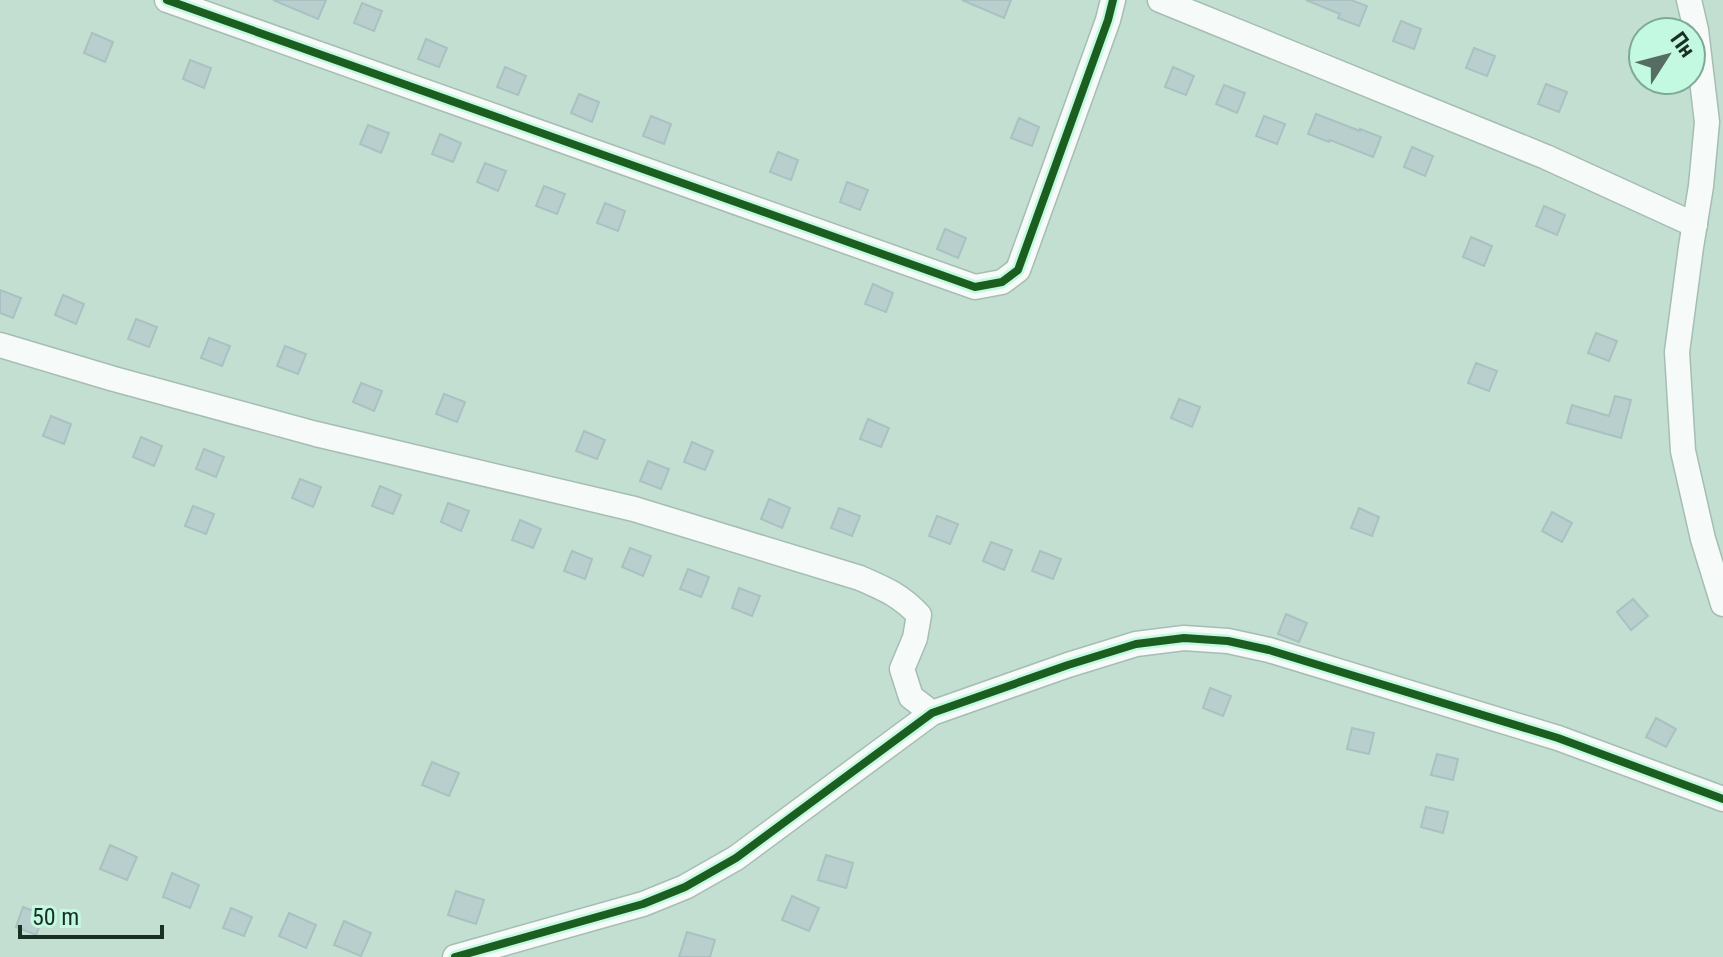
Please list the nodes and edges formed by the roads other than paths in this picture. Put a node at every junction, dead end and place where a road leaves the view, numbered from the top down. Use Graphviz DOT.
graph roads {
  1 [pos="167,0"];
  2 [pos="1113,0"];
  3 [pos="1160,0"];
  4 [pos="1689,0"];
  5 [pos="1695,225"];
  6 [pos="0,345"];
  7 [pos="1723,604"];
  8 [pos="932,713"];
  9 [pos="1723,799"];
  10 [pos="455,957"];
  1 -- 2 [label="street"];
  3 -- 5 [label="street"];
  4 -- 5 [label="street"];
  5 -- 7 [label="street"];
  6 -- 8 [label="street"];
  8 -- 9 [label="street"];
  8 -- 10 [label="street"];
}
